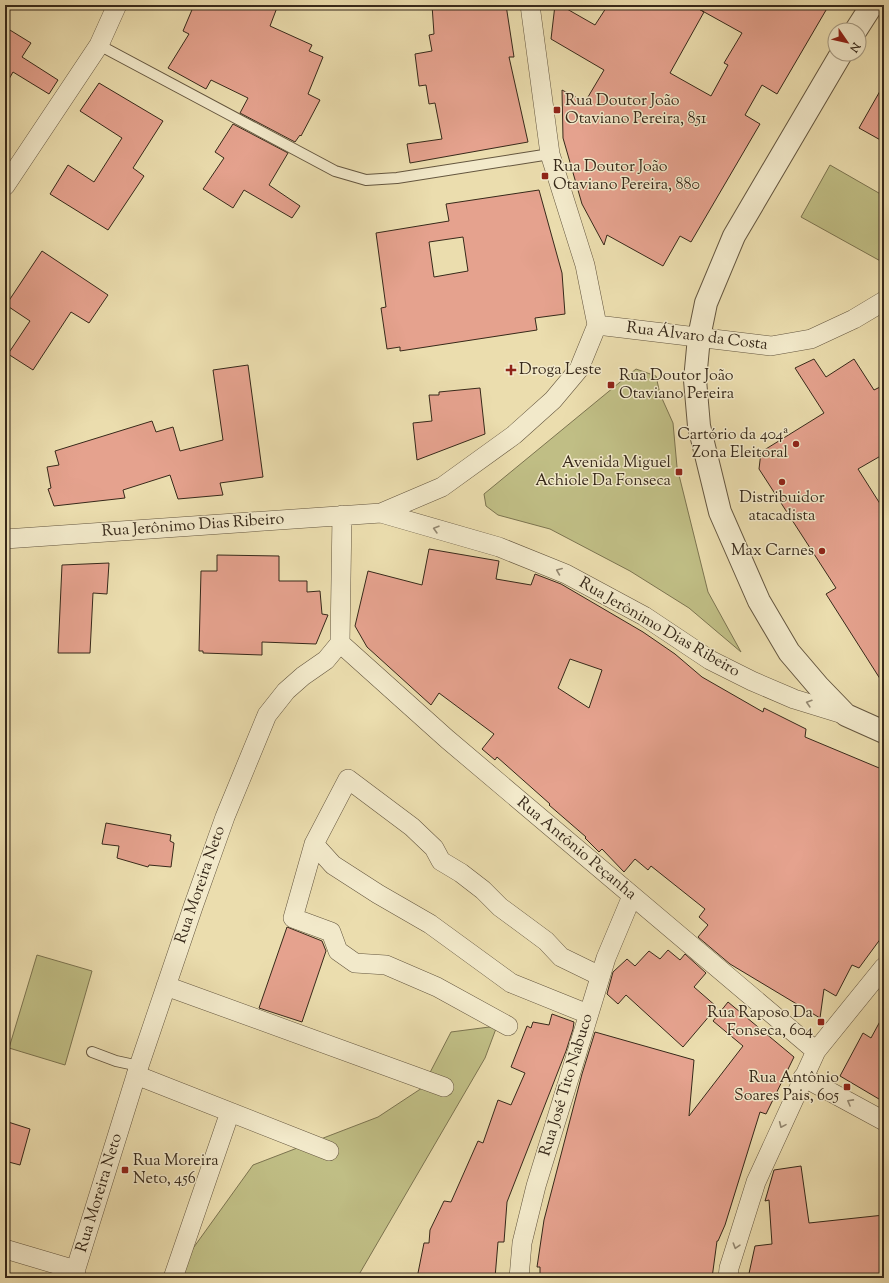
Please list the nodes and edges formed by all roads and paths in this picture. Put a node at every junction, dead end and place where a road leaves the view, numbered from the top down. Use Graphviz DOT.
graph roads {
  1 [pos="117,5"];
  2 [pos="530,5"];
  3 [pos="872,5"];
  4 [pos="861,22"];
  5 [pos="99,45"];
  6 [pos="836,62"];
  7 [pos="550,154"];
  8 [pos="5,186"];
  9 [pos="884,301"];
  10 [pos="597,325"];
  11 [pos="699,337"];
  12 [pos="381,514"];
  13 [pos="342,515"];
  14 [pos="5,539"];
  15 [pos="340,643"];
  16 [pos="846,715"];
  17 [pos="884,732"];
  18 [pos="314,844"];
  19 [pos="632,896"];
  20 [pos="884,968"];
  21 [pos="600,976"];
  22 [pos="166,986"];
  23 [pos="588,1014"];
  24 [pos="508,1026"];
  25 [pos="816,1051"];
  26 [pos="92,1052"];
  27 [pos="137,1070"];
  28 [pos="803,1077"];
  29 [pos="444,1087"];
  30 [pos="230,1112"];
  31 [pos="884,1120"];
  32 [pos="329,1151"];
  33 [pos="5,1249"];
  34 [pos="74,1274"];
  35 [pos="173,1278"];
  36 [pos="518,1278"];
  37 [pos="728,1278"];
  1 -- 5 [label="street"];
  2 -- 7 [label="street"];
  3 -- 4 [label="street"];
  5 -- 7 [label="lane"];
  5 -- 8 [label="street"];
  6 -- 11 [label="street"];
  7 -- 10 [label="street"];
  9 -- 11 [label="street, Rua Álvaro da Costa"];
  10 -- 11 [label="street, Rua Álvaro da Costa"];
  10 -- 12 [label="street, Rua Jerônimo Dias Ribeiro"];
  11 -- 16 [label="street"];
  12 -- 13 [label="street, Rua Jerônimo Dias Ribeiro"];
  16 -- 12 [label="street, Rua Jerônimo Dias Ribeiro, one-way"];
  13 -- 14 [label="street, Rua Jerônimo Dias Ribeiro"];
  13 -- 15 [label="street"];
  15 -- 19 [label="street, Rua Antônio Peçanha"];
  15 -- 22 [label="street, Rua Moreira Neto"];
  16 -- 17 [label="street"];
  18 -- 21 [label="street"];
  18 -- 23 [label="street"];
  18 -- 24 [label="street"];
  19 -- 21 [label="street, Rua José Tito Nabuco"];
  19 -- 25 [label="street, Rua Antônio Peçanha"];
  20 -- 25 [label="street"];
  21 -- 23 [label="street, Rua José Tito Nabuco"];
  22 -- 27 [label="street, Rua Moreira Neto"];
  22 -- 29 [label="street"];
  23 -- 36 [label="street, Rua José Tito Nabuco"];
  25 -- 28 [label="street"];
  26 -- 27 [label="lane"];
  27 -- 30 [label="street"];
  27 -- 34 [label="street, Rua Moreira Neto"];
  31 -- 28 [label="street, one-way"];
  28 -- 37 [label="street, one-way"];
  30 -- 32 [label="street"];
  30 -- 35 [label="street"];
  33 -- 34 [label="street"];
}
